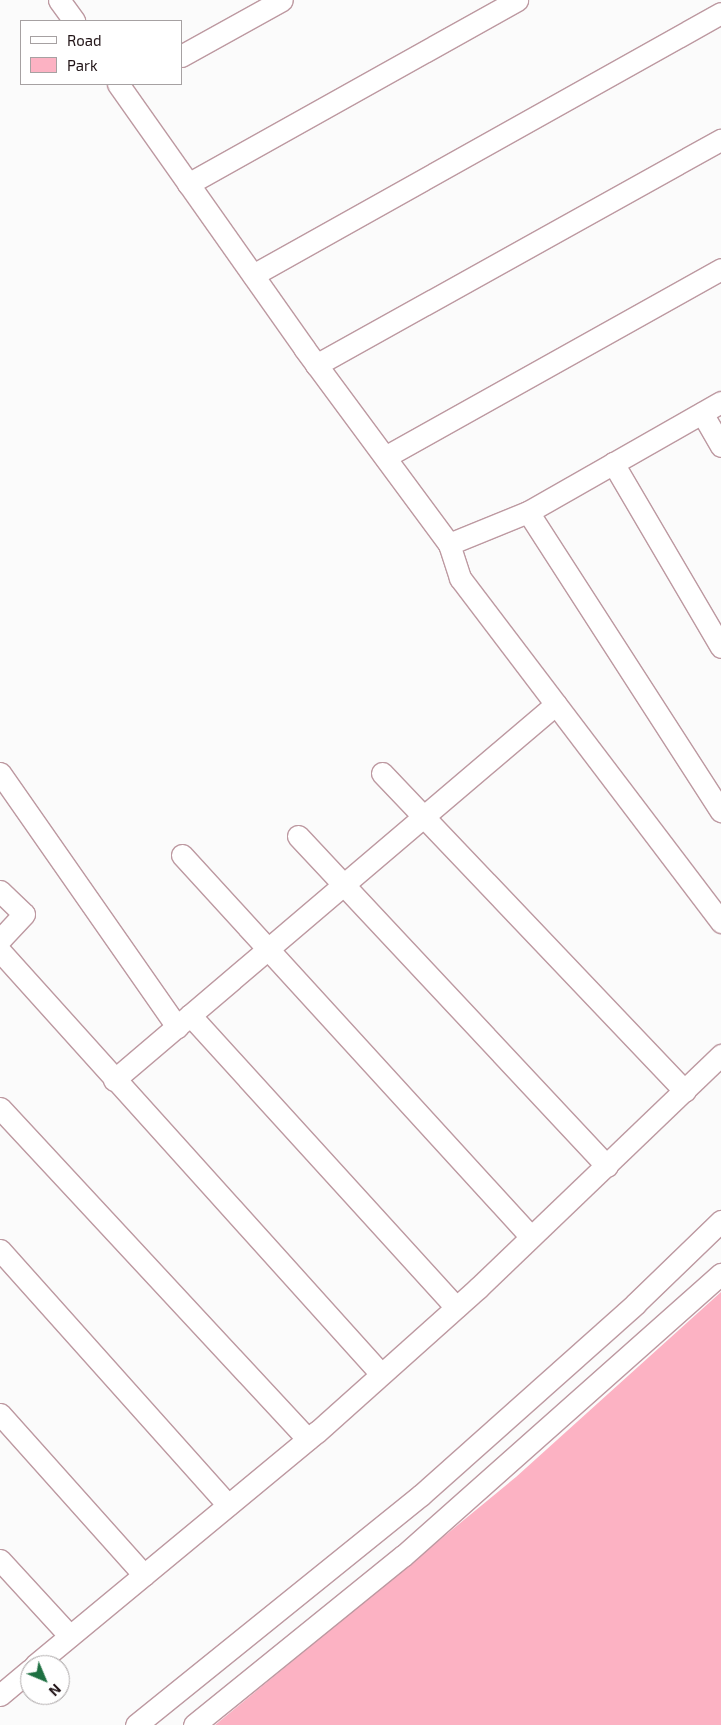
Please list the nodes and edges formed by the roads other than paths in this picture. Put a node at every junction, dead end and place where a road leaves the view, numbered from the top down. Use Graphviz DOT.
graph roads {
  1 [pos="59,0"];
  2 [pos="282,0"];
  3 [pos="517,0"];
  4 [pos="718,11"];
  5 [pos="73,20"];
  6 [pos="182,55"];
  7 [pos="124,85"];
  8 [pos="721,140"];
  9 [pos="188,184"];
  10 [pos="721,269"];
  11 [pos="253,275"];
  12 [pos="316,365"];
  13 [pos="721,402"];
  14 [pos="702,413"];
  15 [pos="721,446"];
  16 [pos="385,457"];
  17 [pos="613,463"];
  18 [pos="528,512"];
  19 [pos="449,544"];
  20 [pos="721,647"];
  21 [pos="556,704"];
  22 [pos="382,773"];
  23 [pos="2,780"];
  24 [pos="721,811"];
  25 [pos="424,817"];
  26 [pos="298,836"];
  27 [pos="182,855"];
  28 [pos="344,885"];
  29 [pos="0,891"];
  30 [pos="721,922"];
  31 [pos="0,940"];
  32 [pos="268,949"];
  33 [pos="0,951"];
  34 [pos="183,1021"];
  35 [pos="721,1054"];
  36 [pos="114,1080"];
  37 [pos="685,1091"];
  38 [pos="0,1108"];
  39 [pos="607,1166"];
  40 [pos="721,1221"];
  41 [pos="531,1237"];
  42 [pos="0,1250"];
  43 [pos="721,1274"];
  44 [pos="456,1307"];
  45 [pos="381,1374"];
  46 [pos="0,1414"];
  47 [pos="308,1439"];
  48 [pos="228,1506"];
  49 [pos="0,1560"];
  50 [pos="144,1575"];
  51 [pos="70,1636"];
  52 [pos="48,1655"];
  53 [pos="20,1678"];
  54 [pos="0,1695"];
  55 [pos="136,1725"];
  56 [pos="194,1725"];
  1 -- 5 [label="street"];
  2 -- 6 [label="street"];
  3 -- 9 [label="street"];
  4 -- 11 [label="street"];
  7 -- 9 [label="street"];
  8 -- 12 [label="street"];
  9 -- 11 [label="street"];
  10 -- 16 [label="street"];
  11 -- 12 [label="street"];
  12 -- 16 [label="street"];
  13 -- 14 [label="street"];
  14 -- 15 [label="street"];
  14 -- 17 [label="street"];
  16 -- 19 [label="street"];
  17 -- 18 [label="street"];
  17 -- 20 [label="street"];
  18 -- 19 [label="street"];
  18 -- 24 [label="street"];
  19 -- 21 [label="street"];
  21 -- 25 [label="street"];
  21 -- 30 [label="street"];
  22 -- 25 [label="street"];
  23 -- 34 [label="street"];
  25 -- 28 [label="street"];
  25 -- 37 [label="street"];
  26 -- 28 [label="street"];
  27 -- 32 [label="street"];
  28 -- 32 [label="street"];
  28 -- 39 [label="street"];
  29 -- 31 [label="street"];
  32 -- 34 [label="street"];
  32 -- 41 [label="street"];
  33 -- 36 [label="street"];
  34 -- 36 [label="street"];
  34 -- 44 [label="street"];
  35 -- 37 [label="street"];
  36 -- 45 [label="street"];
  37 -- 39 [label="street"];
  38 -- 47 [label="street"];
  39 -- 41 [label="street"];
  40 -- 55 [label="street"];
  41 -- 44 [label="street"];
  42 -- 48 [label="street"];
  43 -- 56 [label="street"];
  44 -- 45 [label="street"];
  45 -- 47 [label="street"];
  46 -- 50 [label="street"];
  47 -- 48 [label="street"];
  48 -- 50 [label="street"];
  49 -- 51 [label="street"];
  50 -- 51 [label="street"];
  51 -- 52 [label="street"];
  53 -- 54 [label="street"];
}
